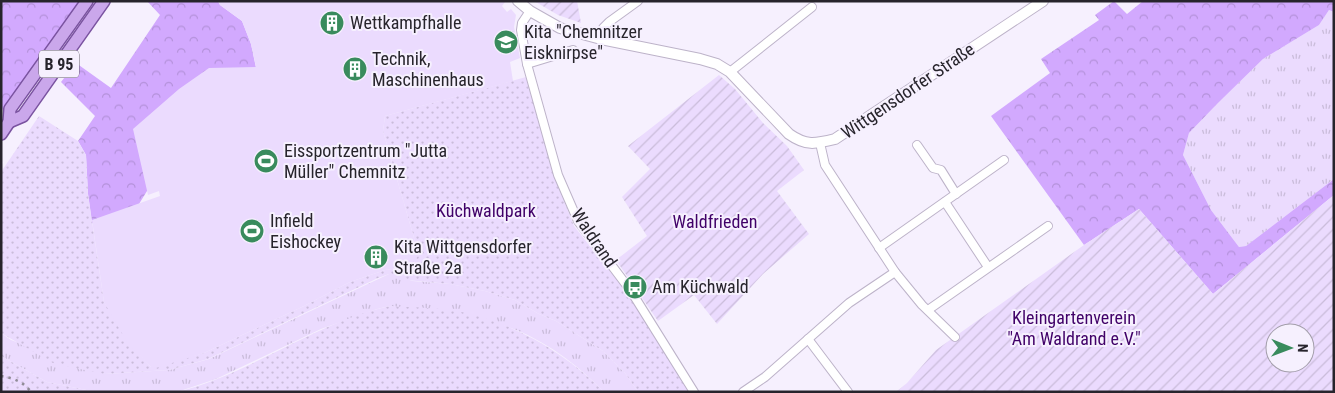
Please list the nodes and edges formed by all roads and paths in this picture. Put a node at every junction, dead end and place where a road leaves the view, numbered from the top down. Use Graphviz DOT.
graph roads {
  1 [pos="87,1"];
  2 [pos="104,1"];
  3 [pos="518,1"];
  4 [pos="638,1"];
  5 [pos="1043,1"];
  6 [pos="812,7"];
  7 [pos="530,11"];
  8 [pos="601,39"];
  9 [pos="572,50"];
  10 [pos="527,64"];
  11 [pos="730,72"];
  12 [pos="5,119"];
  13 [pos="1,134"];
  14 [pos="820,143"];
  15 [pos="917,145"];
  16 [pos="1004,160"];
  17 [pos="956,194"];
  18 [pos="945,202"];
  19 [pos="1048,226"];
  20 [pos="879,248"];
  21 [pos="988,267"];
  22 [pos="895,272"];
  23 [pos="928,310"];
  24 [pos="955,337"];
  25 [pos="808,339"];
  26 [pos="694,392"];
  27 [pos="743,392"];
  28 [pos="848,392"];
  1 -- 12 [label="main road, B 95"];
  2 -- 12 [label="main road, B 95"];
  3 -- 7 [label="street, Wittgensdorfer Straße"];
  4 -- 8 [label="street"];
  5 -- 14 [label="street, Wittgensdorfer Straße"];
  6 -- 11 [label="street"];
  7 -- 8 [label="street, Wittgensdorfer Straße"];
  7 -- 10 [label="street, Waldrand"];
  8 -- 11 [label="street, Wittgensdorfer Straße"];
  9 -- 10 [label="street"];
  10 -- 26 [label="street, Waldrand"];
  11 -- 14 [label="street, Wittgensdorfer Straße"];
  12 -- 13 [label="main road, B 95"];
  14 -- 20 [label="street"];
  15 -- 17 [label="street"];
  16 -- 17 [label="street"];
  17 -- 18 [label="street"];
  18 -- 20 [label="street"];
  18 -- 21 [label="street"];
  19 -- 21 [label="street"];
  20 -- 22 [label="street"];
  21 -- 23 [label="street"];
  22 -- 23 [label="street"];
  22 -- 25 [label="street"];
  23 -- 24 [label="street"];
  25 -- 27 [label="street"];
  25 -- 28 [label="street"];
}
